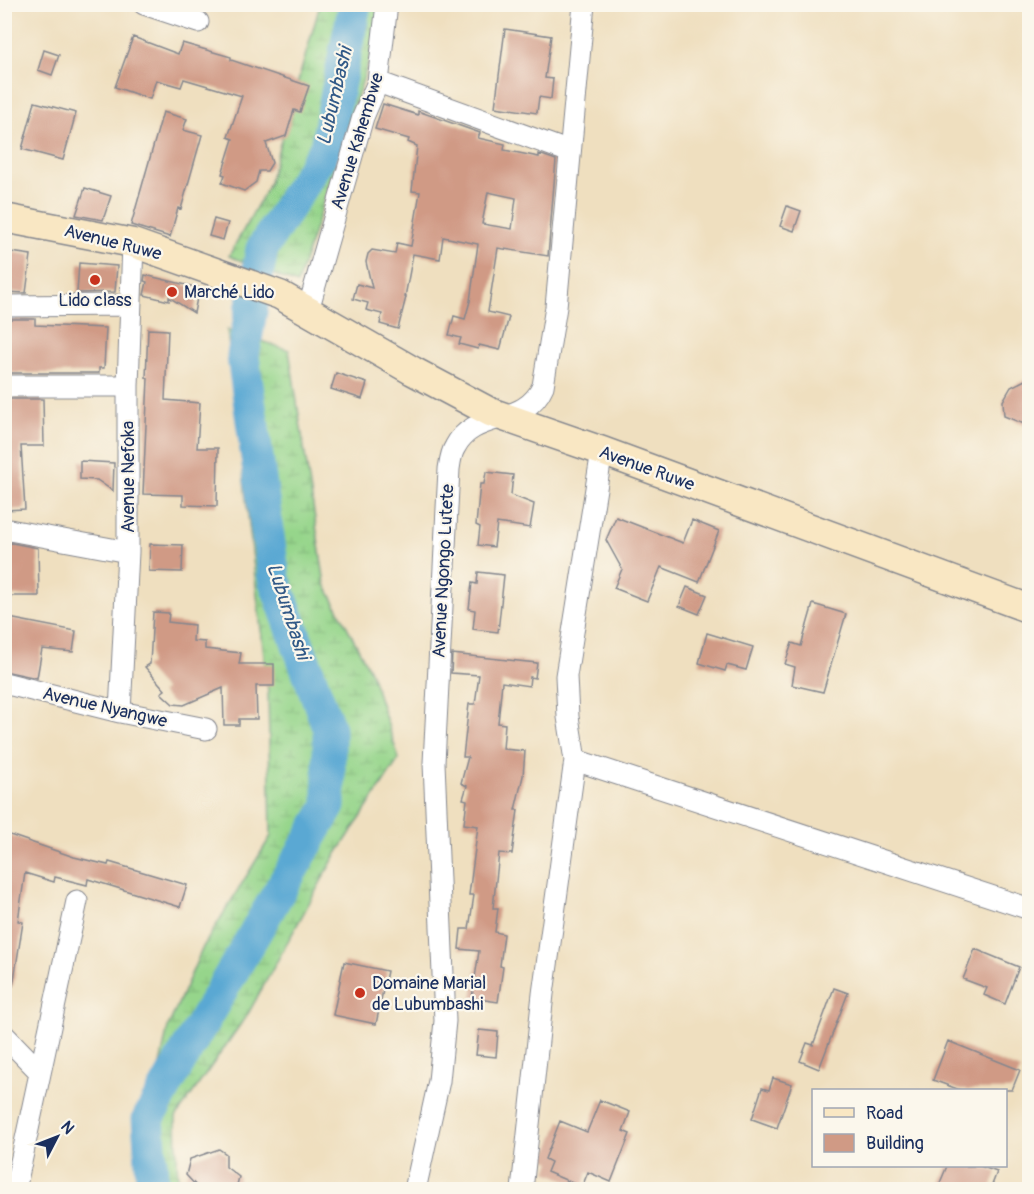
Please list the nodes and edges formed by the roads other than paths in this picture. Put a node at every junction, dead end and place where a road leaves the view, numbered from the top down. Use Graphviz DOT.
graph roads {
  1 [pos="144,4"];
  2 [pos="387,4"];
  3 [pos="584,4"];
  4 [pos="198,22"];
  5 [pos="378,82"];
  6 [pos="570,152"];
  7 [pos="4,218"];
  8 [pos="133,243"];
  9 [pos="130,305"];
  10 [pos="4,306"];
  11 [pos="308,310"];
  12 [pos="4,386"];
  13 [pos="128,386"];
  14 [pos="505,417"];
  15 [pos="602,451"];
  16 [pos="4,529"];
  17 [pos="128,552"];
  18 [pos="1029,609"];
  19 [pos="4,683"];
  20 [pos="120,712"];
  21 [pos="206,729"];
  22 [pos="575,760"];
  23 [pos="77,901"];
  24 [pos="1029,909"];
  25 [pos="4,1035"];
  26 [pos="40,1072"];
  27 [pos="15,1190"];
  28 [pos="415,1190"];
  29 [pos="522,1190"];
  1 -- 4 [label="street"];
  2 -- 5 [label="street, Avenue Kahembwe"];
  3 -- 6 [label="street, Avenue Ngongo Lutete"];
  5 -- 6 [label="street"];
  5 -- 11 [label="street, Avenue Kahembwe"];
  6 -- 14 [label="street, Avenue Ngongo Lutete"];
  7 -- 8 [label="street, Avenue Ruwe"];
  8 -- 9 [label="street, Avenue Nefoka"];
  8 -- 11 [label="street, Avenue Ruwe"];
  9 -- 10 [label="street"];
  9 -- 13 [label="street, Avenue Nefoka"];
  11 -- 14 [label="street, Avenue Ruwe"];
  12 -- 13 [label="street"];
  13 -- 17 [label="street, Avenue Nefoka"];
  14 -- 15 [label="street, Avenue Ruwe"];
  14 -- 28 [label="street, Avenue Ngongo Lutete"];
  15 -- 18 [label="street, Avenue Ruwe"];
  15 -- 22 [label="street"];
  16 -- 17 [label="street"];
  17 -- 20 [label="street, Avenue Nefoka"];
  19 -- 20 [label="street, Avenue Nyangwe"];
  20 -- 21 [label="street, Avenue Nyangwe"];
  22 -- 24 [label="street"];
  22 -- 29 [label="street"];
  23 -- 26 [label="street"];
  25 -- 26 [label="street"];
  26 -- 27 [label="street"];
}
